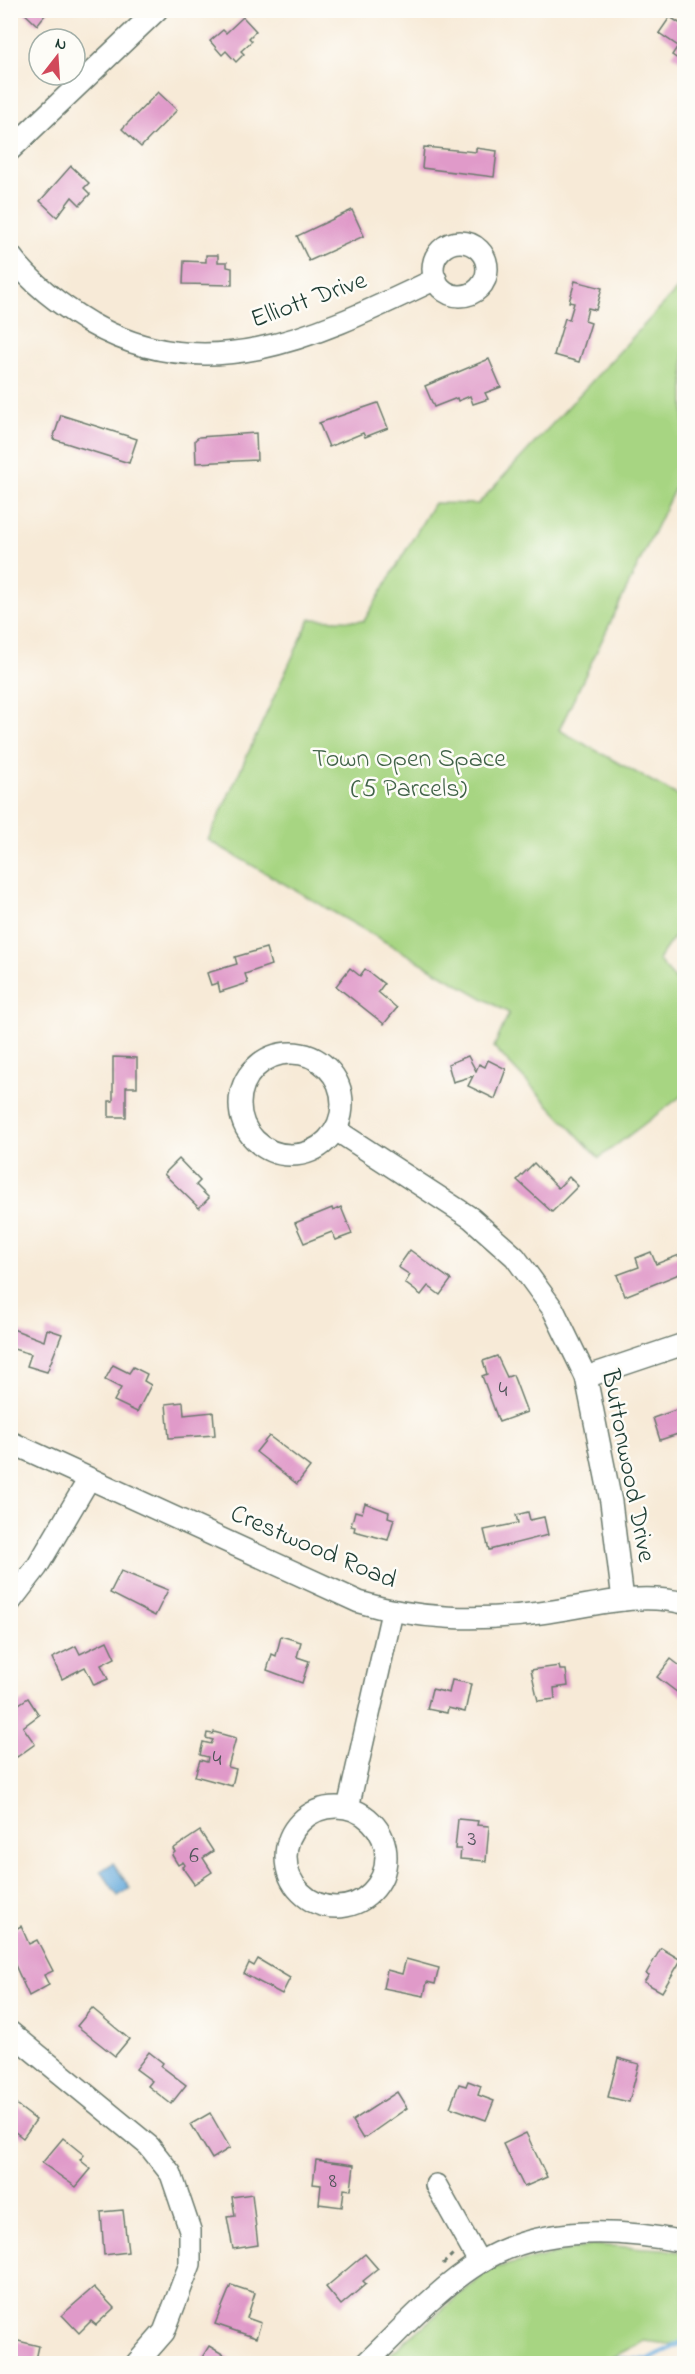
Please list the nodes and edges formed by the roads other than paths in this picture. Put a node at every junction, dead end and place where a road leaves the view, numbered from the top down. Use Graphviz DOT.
graph roads {
  1 [pos="157,10"];
  2 [pos="10,150"];
  3 [pos="10,255"];
  4 [pos="436,279"];
  5 [pos="336,1130"];
  6 [pos="684,1344"];
  7 [pos="586,1377"];
  8 [pos="10,1442"];
  9 [pos="89,1479"];
  10 [pos="623,1600"];
  11 [pos="10,1602"];
  12 [pos="684,1603"];
  13 [pos="392,1612"];
  14 [pos="348,1808"];
  15 [pos="10,2032"];
  16 [pos="436,2185"];
  17 [pos="684,2242"];
  18 [pos="479,2262"];
  19 [pos="136,2364"];
  20 [pos="365,2364"];
  1 -- 2 [label="street"];
  3 -- 4 [label="street, Elliott Drive"];
  5 -- 5 [label="street"];
  5 -- 7 [label="street, Buttonwood Drive"];
  6 -- 7 [label="street"];
  7 -- 10 [label="street, Buttonwood Drive"];
  8 -- 9 [label="street, Crestwood Road"];
  9 -- 11 [label="street"];
  9 -- 13 [label="street, Crestwood Road"];
  10 -- 12 [label="street, Crestwood Road"];
  10 -- 13 [label="street, Crestwood Road"];
  13 -- 14 [label="street"];
  14 -- 14 [label="street"];
  15 -- 19 [label="street"];
  16 -- 18 [label="street"];
  17 -- 18 [label="street"];
  18 -- 20 [label="street"];
}
